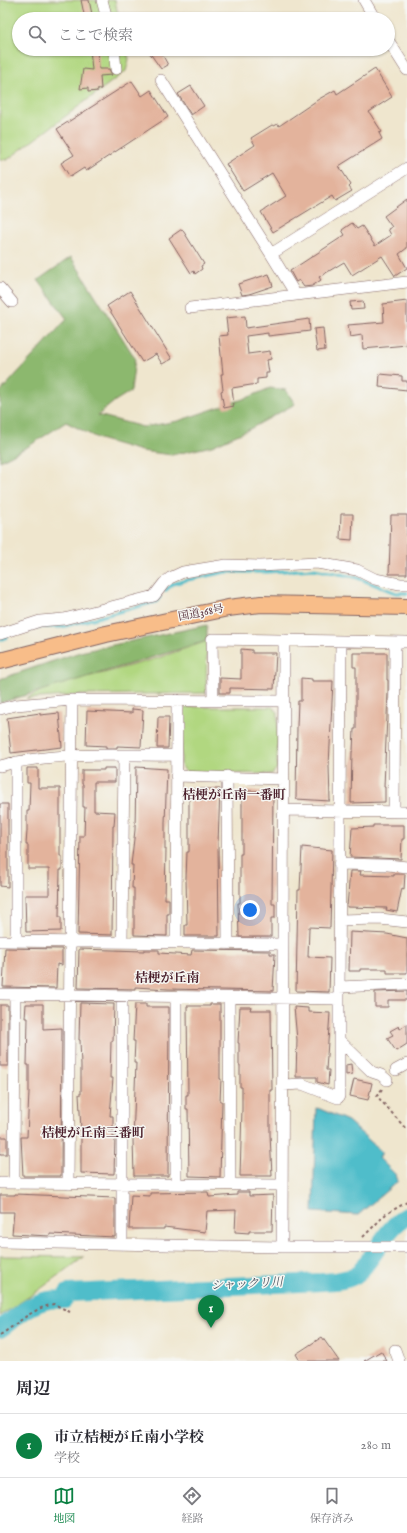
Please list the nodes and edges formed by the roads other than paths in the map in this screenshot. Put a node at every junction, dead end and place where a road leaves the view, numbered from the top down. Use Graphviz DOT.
graph roads {
  1 [pos="102,0"];
  2 [pos="364,0"];
  3 [pos="105,12"];
  4 [pos="371,12"];
  5 [pos="395,51"];
  6 [pos="115,56"];
  7 [pos="116,69"];
  8 [pos="407,70"];
  9 [pos="161,80"];
  10 [pos="407,168"];
  11 [pos="271,254"];
  12 [pos="407,282"];
  13 [pos="0,288"];
  14 [pos="296,295"];
  15 [pos="12,302"];
  16 [pos="190,308"];
  17 [pos="407,584"];
  18 [pos="407,607"];
  19 [pos="0,634"];
  20 [pos="284,640"];
  21 [pos="341,641"];
  22 [pos="395,642"];
  23 [pos="407,642"];
  24 [pos="0,661"];
  25 [pos="72,700"];
  26 [pos="177,700"];
  27 [pos="213,700"];
  28 [pos="283,701"];
  29 [pos="0,709"];
  30 [pos="176,755"];
  31 [pos="71,756"];
  32 [pos="124,756"];
  33 [pos="16,762"];
  34 [pos="0,766"];
  35 [pos="176,776"];
  36 [pos="227,776"];
  37 [pos="283,779"];
  38 [pos="283,810"];
  39 [pos="339,810"];
  40 [pos="394,811"];
  41 [pos="407,812"];
  42 [pos="339,864"];
  43 [pos="407,867"];
  44 [pos="339,920"];
  45 [pos="407,922"];
  46 [pos="0,941"];
  47 [pos="16,941"];
  48 [pos="70,941"];
  49 [pos="122,942"];
  50 [pos="176,942"];
  51 [pos="228,944"];
  52 [pos="282,944"];
  53 [pos="407,984"];
  54 [pos="339,986"];
  55 [pos="0,994"];
  56 [pos="15,994"];
  57 [pos="69,996"];
  58 [pos="122,996"];
  59 [pos="176,998"];
  60 [pos="229,998"];
  61 [pos="282,998"];
  62 [pos="339,999"];
  63 [pos="339,1040"];
  64 [pos="407,1064"];
  65 [pos="396,1070"];
  66 [pos="387,1080"];
  67 [pos="283,1085"];
  68 [pos="0,1182"];
  69 [pos="14,1182"];
  70 [pos="68,1184"];
  71 [pos="122,1184"];
  72 [pos="176,1184"];
  73 [pos="230,1184"];
  74 [pos="282,1185"];
  75 [pos="0,1242"];
  76 [pos="122,1245"];
  77 [pos="282,1247"];
  78 [pos="406,1247"];
  79 [pos="395,1350"];
  80 [pos="399,1361"];
  1 -- 3 [label="street"];
  2 -- 4 [label="street"];
  5 -- 8 [label="street"];
  6 -- 7 [label="street"];
  9 -- 11 [label="street"];
  10 -- 11 [label="street"];
  11 -- 14 [label="street"];
  12 -- 14 [label="street"];
  13 -- 15 [label="street"];
  14 -- 16 [label="street"];
  17 -- 19 [label="street"];
  18 -- 24 [label="highway, 国道368号"];
  20 -- 21 [label="street"];
  20 -- 27 [label="street"];
  20 -- 28 [label="street"];
  21 -- 22 [label="street"];
  21 -- 39 [label="street"];
  22 -- 23 [label="street"];
  22 -- 40 [label="street"];
  25 -- 26 [label="street"];
  25 -- 29 [label="street"];
  25 -- 31 [label="street"];
  26 -- 27 [label="street"];
  26 -- 30 [label="street"];
  27 -- 28 [label="street"];
  28 -- 37 [label="street"];
  30 -- 32 [label="street"];
  30 -- 35 [label="street"];
  31 -- 32 [label="street"];
  31 -- 33 [label="street"];
  31 -- 48 [label="street"];
  32 -- 49 [label="street"];
  33 -- 34 [label="street"];
  33 -- 47 [label="street"];
  35 -- 36 [label="street"];
  35 -- 50 [label="street"];
  36 -- 37 [label="street"];
  36 -- 51 [label="street"];
  37 -- 38 [label="street"];
  38 -- 39 [label="street"];
  38 -- 52 [label="street"];
  39 -- 40 [label="street"];
  39 -- 42 [label="street"];
  40 -- 41 [label="street"];
  42 -- 43 [label="street"];
  42 -- 44 [label="street"];
  44 -- 45 [label="street"];
  44 -- 54 [label="street"];
  46 -- 47 [label="street"];
  47 -- 48 [label="street"];
  48 -- 49 [label="street"];
  48 -- 57 [label="street"];
  49 -- 50 [label="street"];
  50 -- 51 [label="street"];
  51 -- 52 [label="street"];
  52 -- 61 [label="street"];
  53 -- 54 [label="street"];
  54 -- 62 [label="street"];
  55 -- 56 [label="street"];
  56 -- 57 [label="street"];
  56 -- 69 [label="street"];
  57 -- 58 [label="street"];
  57 -- 70 [label="street"];
  58 -- 59 [label="street"];
  58 -- 71 [label="street"];
  59 -- 60 [label="street"];
  59 -- 72 [label="street"];
  60 -- 61 [label="street"];
  60 -- 73 [label="street"];
  61 -- 62 [label="street"];
  61 -- 67 [label="street"];
  62 -- 63 [label="street"];
  63 -- 66 [label="street"];
  63 -- 67 [label="street"];
  64 -- 65 [label="street"];
  67 -- 74 [label="street"];
  68 -- 69 [label="street"];
  69 -- 70 [label="street"];
  70 -- 71 [label="street"];
  71 -- 72 [label="street"];
  71 -- 76 [label="street"];
  72 -- 73 [label="street"];
  73 -- 74 [label="street"];
  74 -- 77 [label="street"];
  75 -- 76 [label="street"];
  76 -- 77 [label="street"];
  77 -- 78 [label="street"];
  79 -- 80 [label="street"];
}
